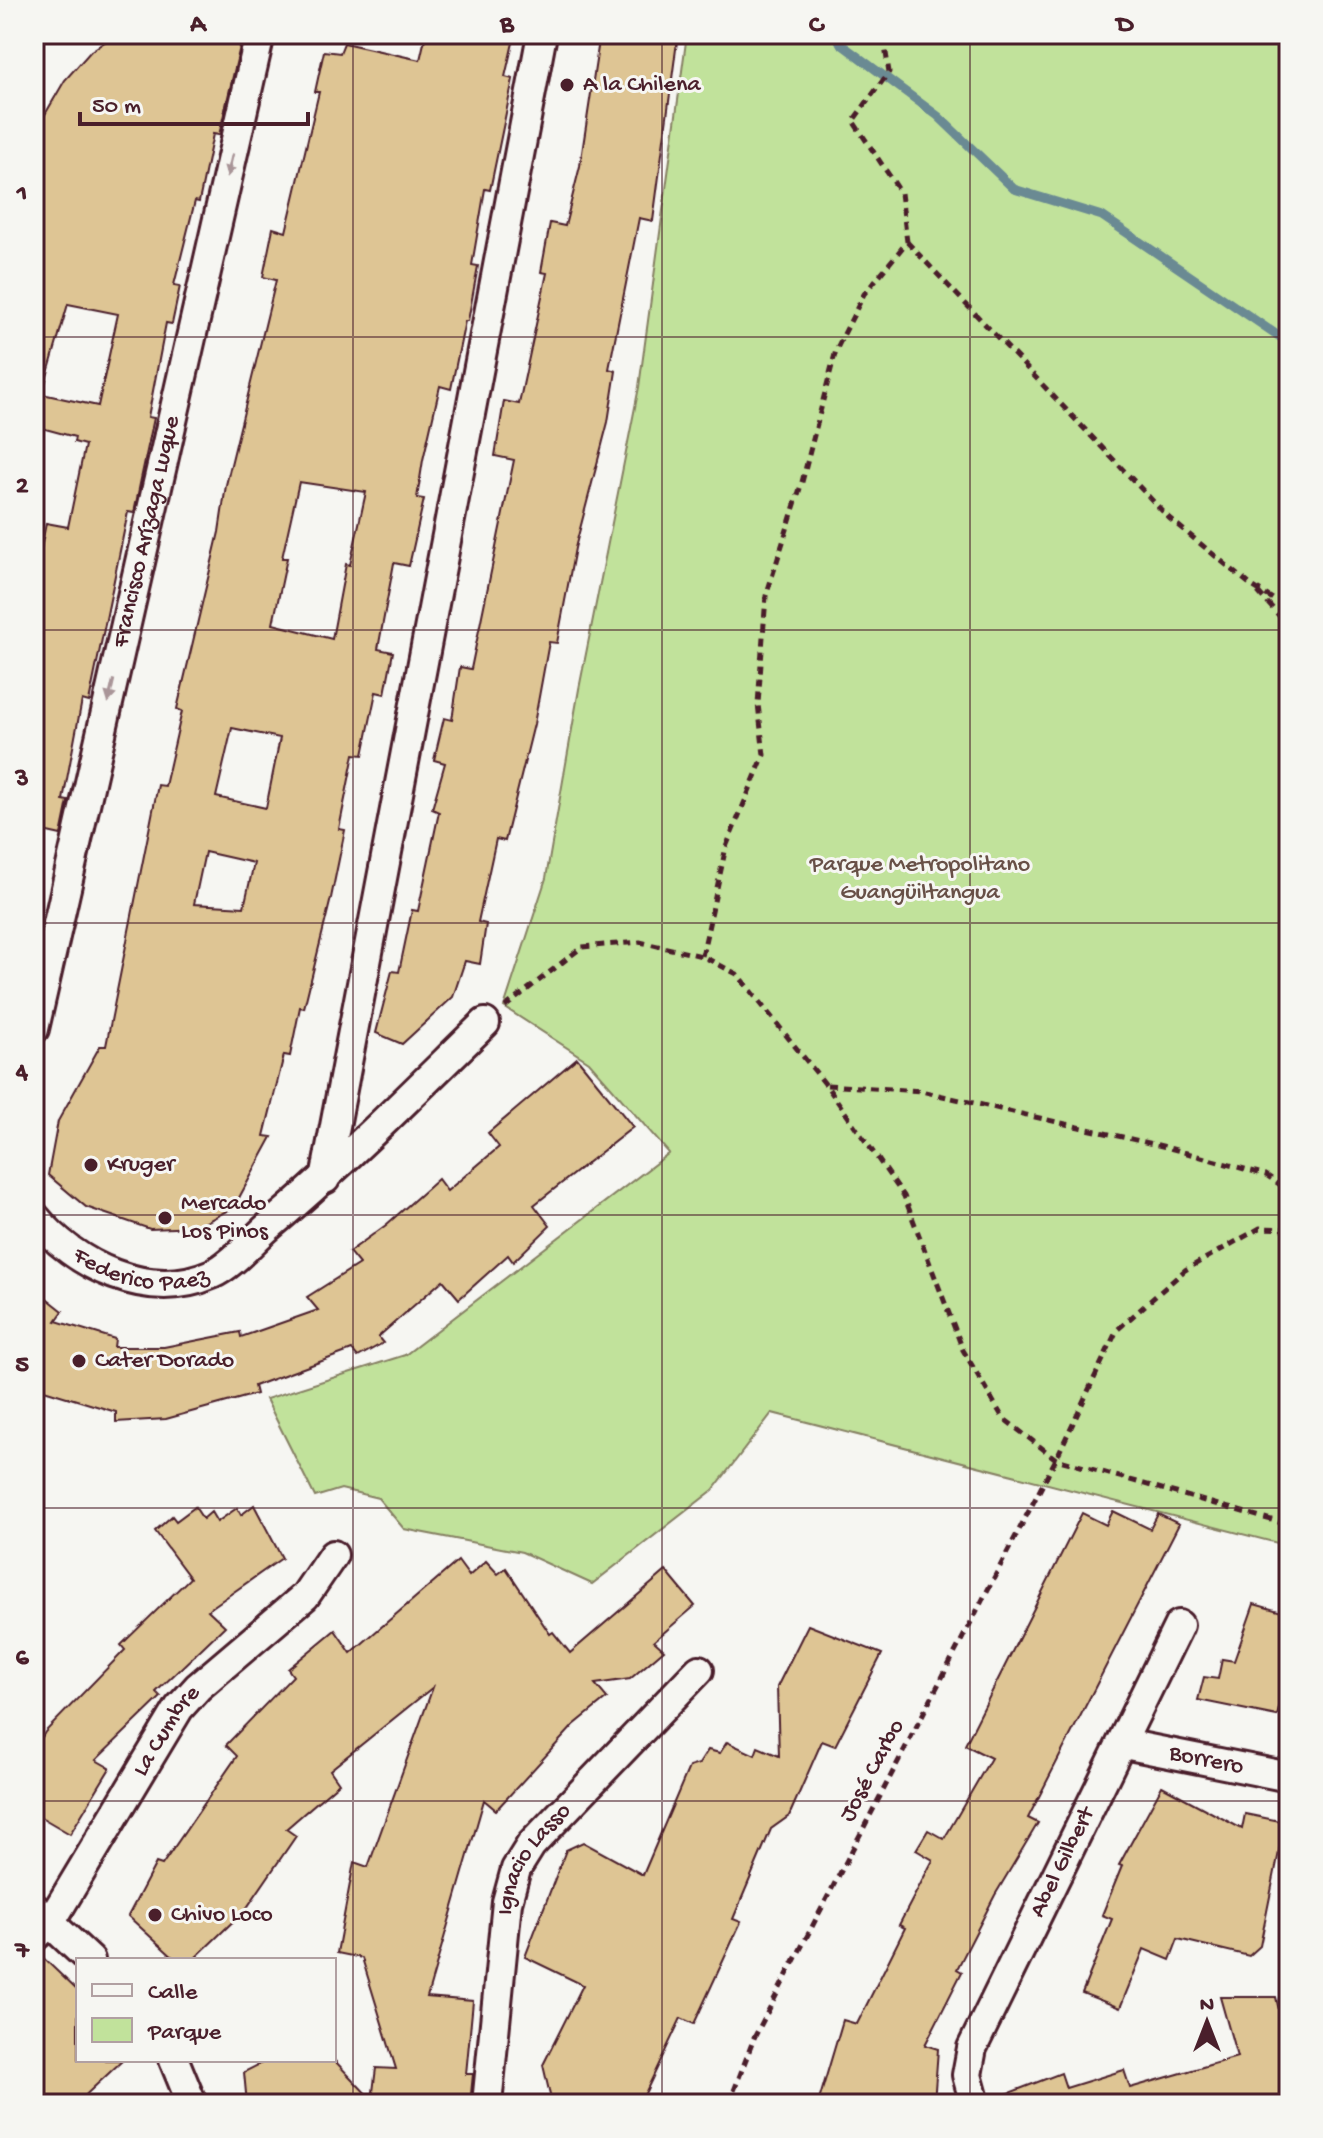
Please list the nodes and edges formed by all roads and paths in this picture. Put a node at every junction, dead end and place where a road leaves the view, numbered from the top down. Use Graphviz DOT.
graph roads {
  1 [pos="260,34"];
  2 [pos="542,34"];
  3 [pos="883,34"];
  4 [pos="907,242"];
  5 [pos="1252,586"];
  6 [pos="1289,609"];
  7 [pos="1289,627"];
  8 [pos="702,956"];
  9 [pos="485,1023"];
  10 [pos="34,1029"];
  11 [pos="826,1085"];
  12 [pos="325,1179"];
  13 [pos="1289,1191"];
  14 [pos="34,1216"];
  15 [pos="1289,1229"];
  16 [pos="1056,1459"];
  17 [pos="1289,1525"];
  18 [pos="333,1555"];
  19 [pos="1179,1625"];
  20 [pos="699,1670"];
  21 [pos="1124,1744"];
  22 [pos="1289,1777"];
  23 [pos="39,1923"];
  24 [pos="87,1958"];
  25 [pos="175,2062"];
  26 [pos="192,2104"];
  27 [pos="487,2104"];
  28 [pos="729,2104"];
  29 [pos="975,2104"];
  1 -- 10 [label="street, Francisco Arízaga Luque, one-way"];
  2 -- 12 [label="street"];
  3 -- 4 [label="path"];
  4 -- 5 [label="path"];
  4 -- 8 [label="path"];
  5 -- 6 [label="path"];
  5 -- 7 [label="path"];
  8 -- 9 [label="path"];
  8 -- 11 [label="path"];
  9 -- 12 [label="street, Federico Paez"];
  11 -- 13 [label="path"];
  11 -- 16 [label="path"];
  12 -- 14 [label="street, Federico Paez"];
  15 -- 16 [label="path, José Carbo"];
  16 -- 17 [label="path"];
  16 -- 28 [label="path, José Carbo"];
  18 -- 23 [label="street, La Cumbre"];
  19 -- 21 [label="street, Abel Gilbert"];
  20 -- 27 [label="street, Ignacio Lasso"];
  21 -- 22 [label="street, Borrero"];
  21 -- 29 [label="street, Abel Gilbert"];
  23 -- 24 [label="street"];
  25 -- 26 [label="street"];
}
